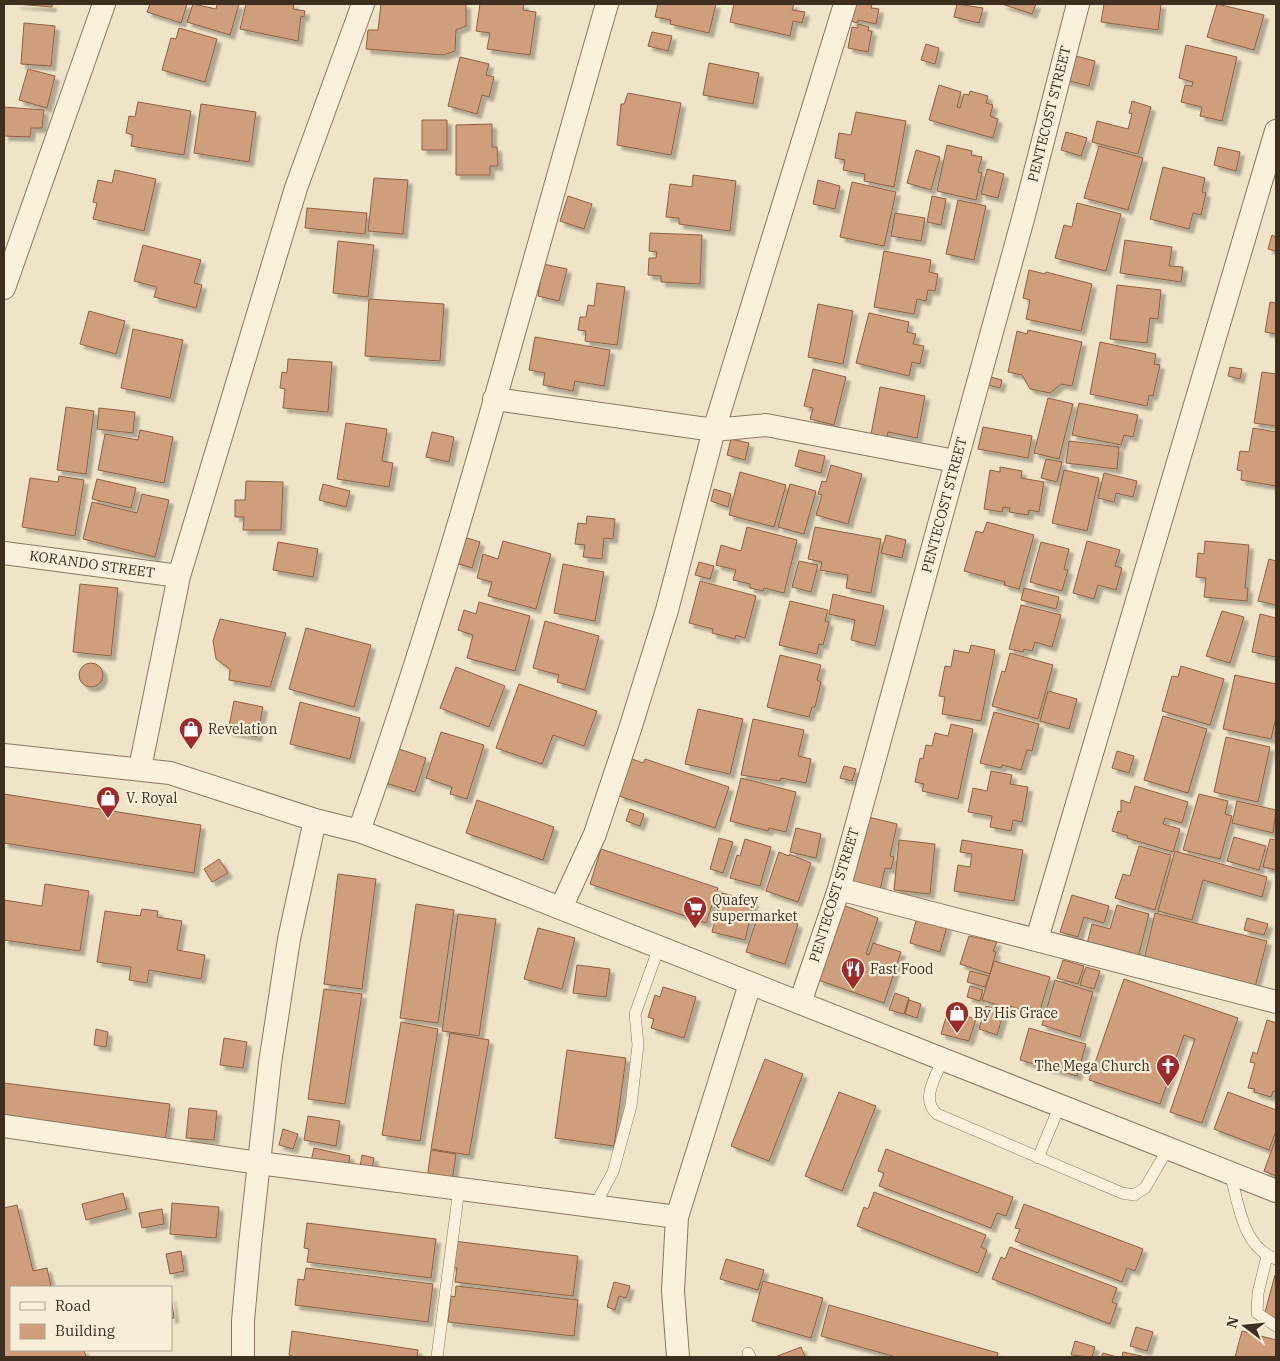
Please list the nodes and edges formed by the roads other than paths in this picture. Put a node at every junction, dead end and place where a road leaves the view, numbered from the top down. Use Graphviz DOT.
graph roads {
  1 [pos="104,4"];
  2 [pos="363,4"];
  3 [pos="607,4"];
  4 [pos="845,4"];
  5 [pos="1078,4"];
  6 [pos="1276,132"];
  7 [pos="4,288"];
  8 [pos="494,398"];
  9 [pos="714,430"];
  10 [pos="955,462"];
  11 [pos="4,552"];
  12 [pos="179,576"];
  13 [pos="4,755"];
  14 [pos="140,768"];
  15 [pos="315,820"];
  16 [pos="359,831"];
  17 [pos="839,889"];
  18 [pos="561,908"];
  19 [pos="1037,939"];
  20 [pos="659,947"];
  21 [pos="750,984"];
  22 [pos="1276,1002"];
  23 [pos="800,1003"];
  24 [pos="943,1059"];
  25 [pos="1060,1105"];
  26 [pos="4,1126"];
  27 [pos="1169,1148"];
  28 [pos="1038,1158"];
  29 [pos="259,1163"];
  30 [pos="1230,1173"];
  31 [pos="459,1189"];
  32 [pos="1276,1191"];
  33 [pos="594,1207"];
  34 [pos="677,1217"];
  35 [pos="1271,1258"];
  36 [pos="1276,1326"];
  37 [pos="243,1357"];
  38 [pos="437,1357"];
  39 [pos="678,1357"];
  1 -- 7 [label="street"];
  2 -- 12 [label="street"];
  3 -- 8 [label="street"];
  4 -- 9 [label="street"];
  5 -- 10 [label="street, PENTECOST STREET"];
  6 -- 19 [label="street"];
  8 -- 9 [label="street"];
  8 -- 16 [label="street"];
  9 -- 10 [label="street"];
  9 -- 18 [label="street"];
  10 -- 17 [label="street, PENTECOST STREET"];
  11 -- 12 [label="street, KORANDO STREET"];
  12 -- 14 [label="street"];
  13 -- 14 [label="street"];
  14 -- 15 [label="street"];
  15 -- 16 [label="street"];
  15 -- 29 [label="street"];
  16 -- 18 [label="street"];
  17 -- 19 [label="street"];
  17 -- 23 [label="street, PENTECOST STREET"];
  18 -- 20 [label="street"];
  19 -- 22 [label="street"];
  20 -- 21 [label="street"];
  20 -- 33 [label="lane"];
  21 -- 23 [label="street"];
  21 -- 34 [label="street"];
  23 -- 24 [label="street"];
  24 -- 25 [label="street"];
  24 -- 28 [label="lane"];
  25 -- 27 [label="street"];
  25 -- 28 [label="lane"];
  26 -- 29 [label="street"];
  27 -- 28 [label="lane"];
  27 -- 30 [label="street"];
  29 -- 31 [label="street"];
  29 -- 37 [label="street"];
  30 -- 32 [label="street"];
  30 -- 35 [label="lane"];
  31 -- 33 [label="street"];
  31 -- 38 [label="lane"];
  33 -- 34 [label="street"];
  34 -- 39 [label="street"];
  35 -- 36 [label="lane"];
}
